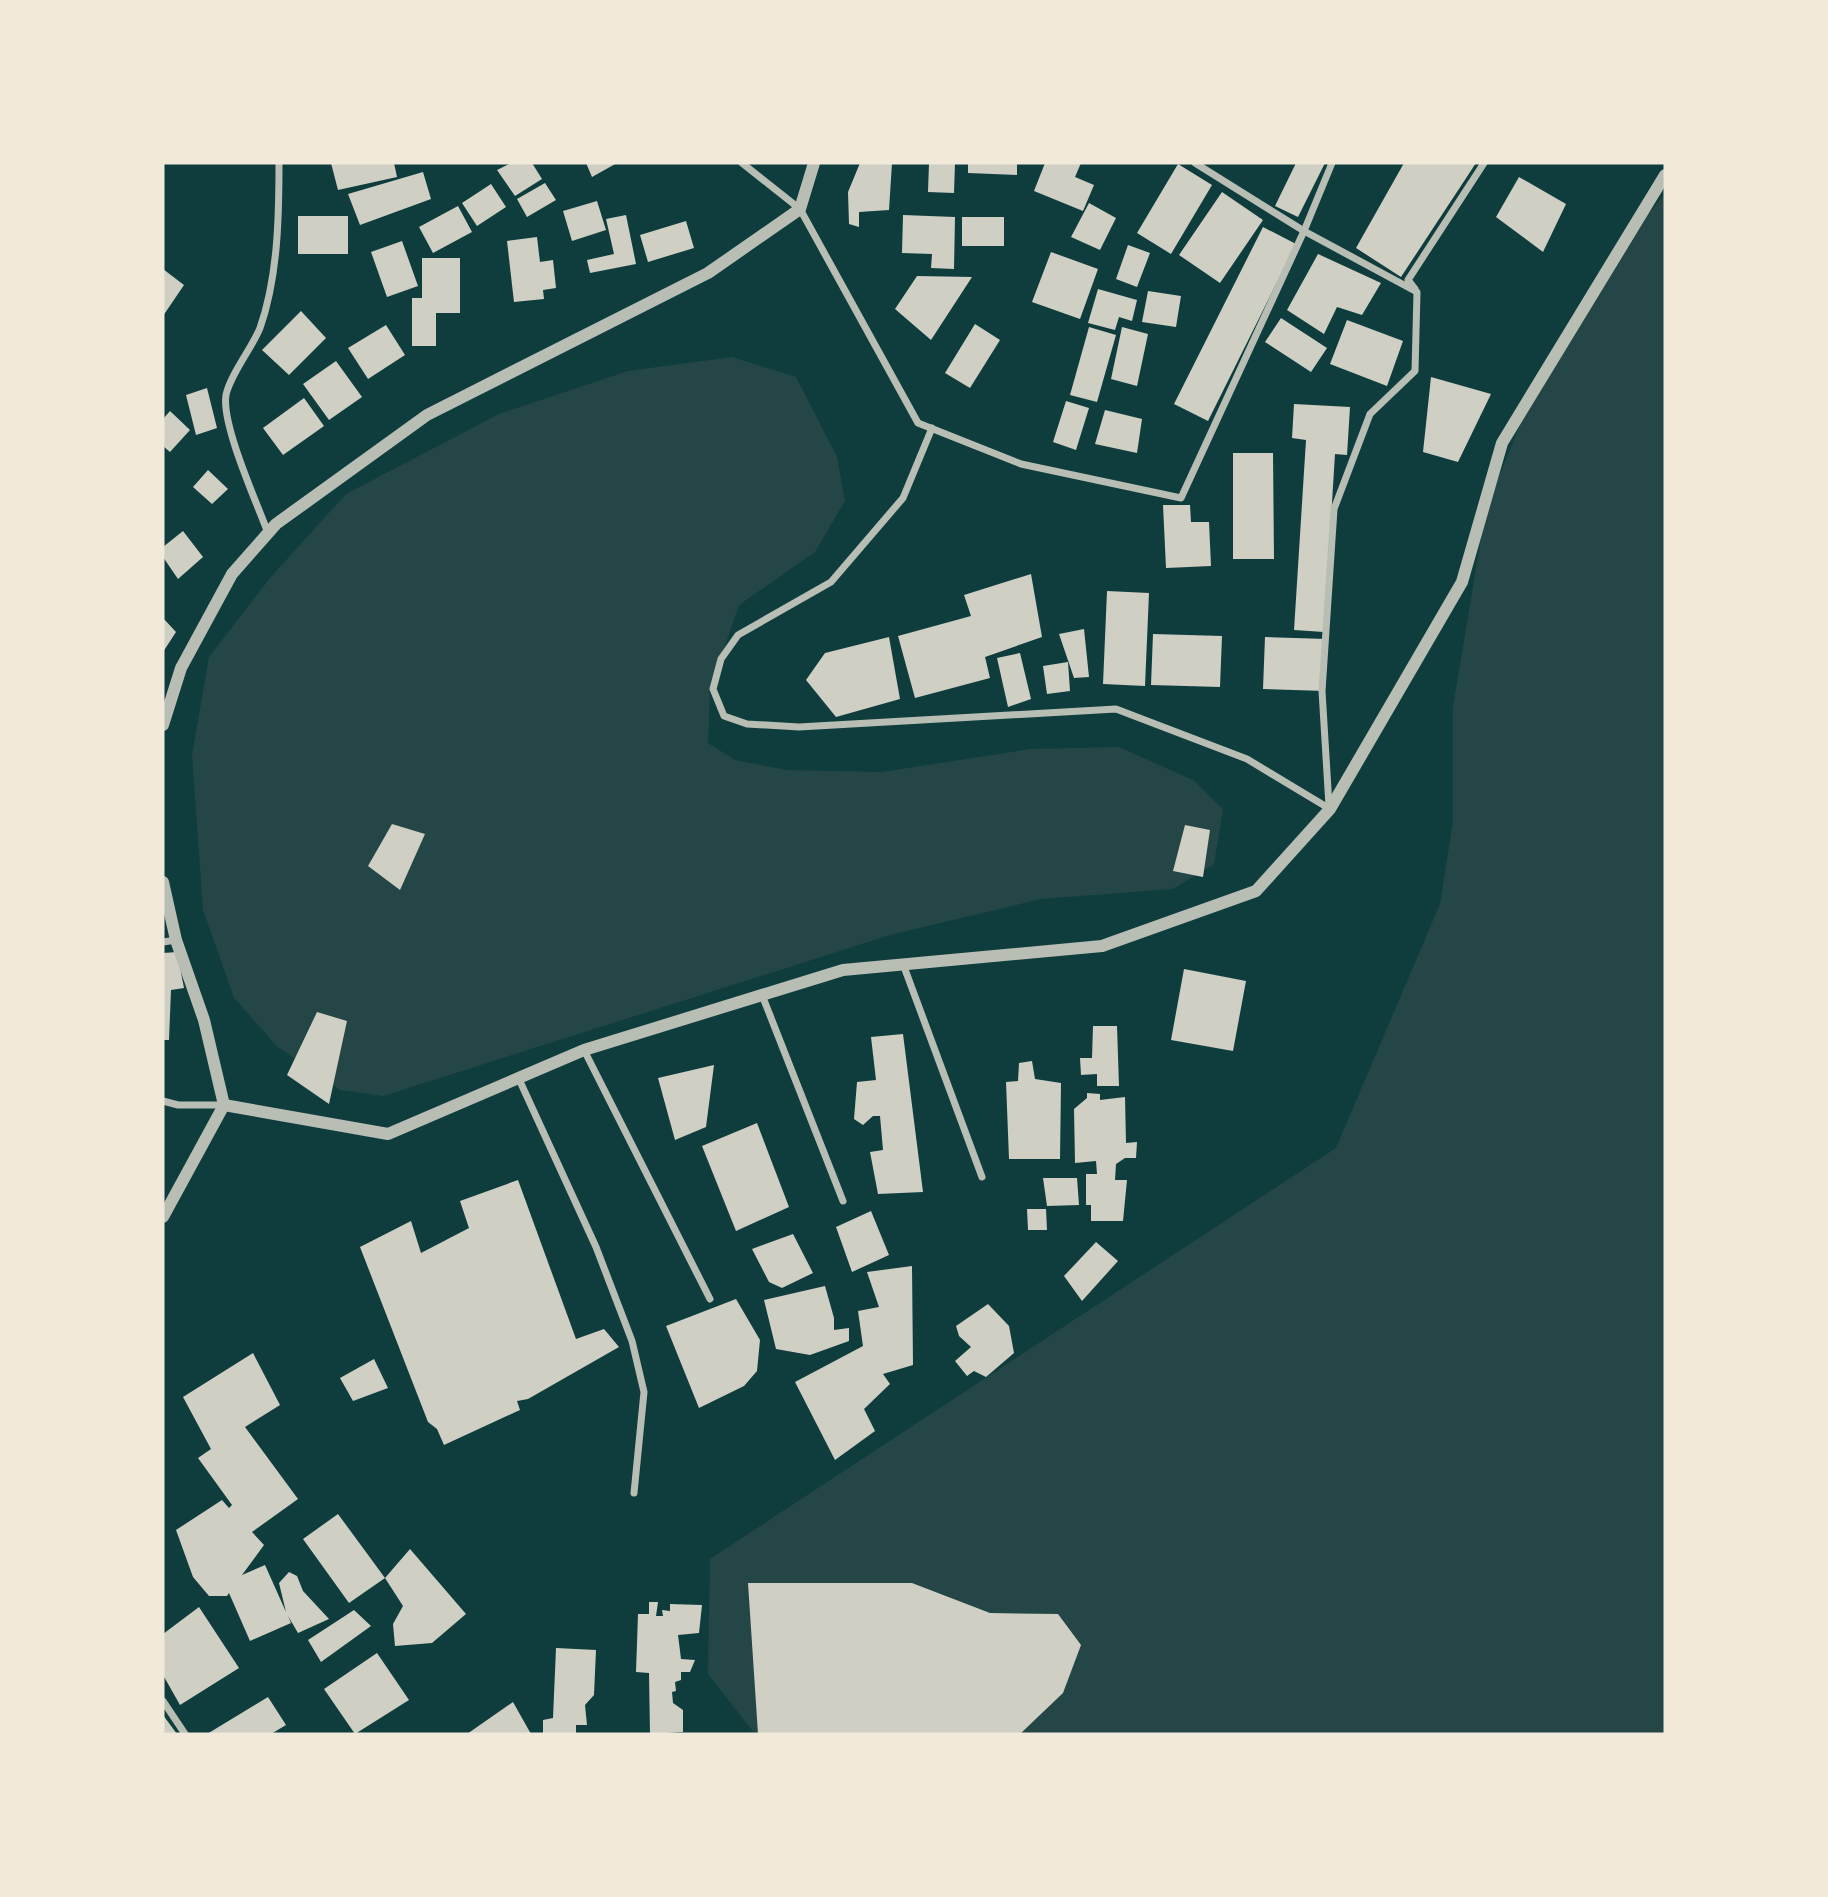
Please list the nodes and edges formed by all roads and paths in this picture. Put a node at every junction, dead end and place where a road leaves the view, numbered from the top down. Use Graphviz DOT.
graph roads {
  1 [pos="279,163"];
  2 [pos="742,163"];
  3 [pos="814,163"];
  4 [pos="1195,163"];
  5 [pos="1332,163"];
  6 [pos="1484,163"];
  7 [pos="1665,175"];
  8 [pos="800,209"];
  9 [pos="1304,231"];
  10 [pos="1417,292"];
  11 [pos="932,428"];
  12 [pos="268,533"];
  13 [pos="163,726"];
  14 [pos="1329,809"];
  15 [pos="163,882"];
  16 [pos="169,941"];
  17 [pos="902,964"];
  18 [pos="762,995"];
  19 [pos="584,1050"];
  20 [pos="518,1077"];
  21 [pos="163,1101"];
  22 [pos="225,1105"];
  23 [pos="982,1177"];
  24 [pos="843,1201"];
  25 [pos="163,1217"];
  26 [pos="710,1298"];
  27 [pos="634,1493"];
  28 [pos="163,1701"];
  29 [pos="185,1734"];
  1 -- 12 [label="street"];
  2 -- 8 [label="street"];
  3 -- 8 [label="street"];
  4 -- 9 [label="street"];
  5 -- 9 [label="street"];
  6 -- 10 [label="street"];
  7 -- 14 [label="street"];
  8 -- 11 [label="street"];
  8 -- 12 [label="street"];
  9 -- 10 [label="street"];
  9 -- 11 [label="street"];
  10 -- 14 [label="street"];
  11 -- 14 [label="street"];
  12 -- 13 [label="street"];
  14 -- 17 [label="street"];
  15 -- 16 [label="street"];
  16 -- 22 [label="street"];
  17 -- 18 [label="street"];
  17 -- 23 [label="street"];
  18 -- 19 [label="street"];
  18 -- 24 [label="street"];
  19 -- 20 [label="street"];
  19 -- 26 [label="street"];
  20 -- 22 [label="street"];
  20 -- 27 [label="street"];
  21 -- 22 [label="street"];
  22 -- 25 [label="street"];
  28 -- 29 [label="street"];
}
